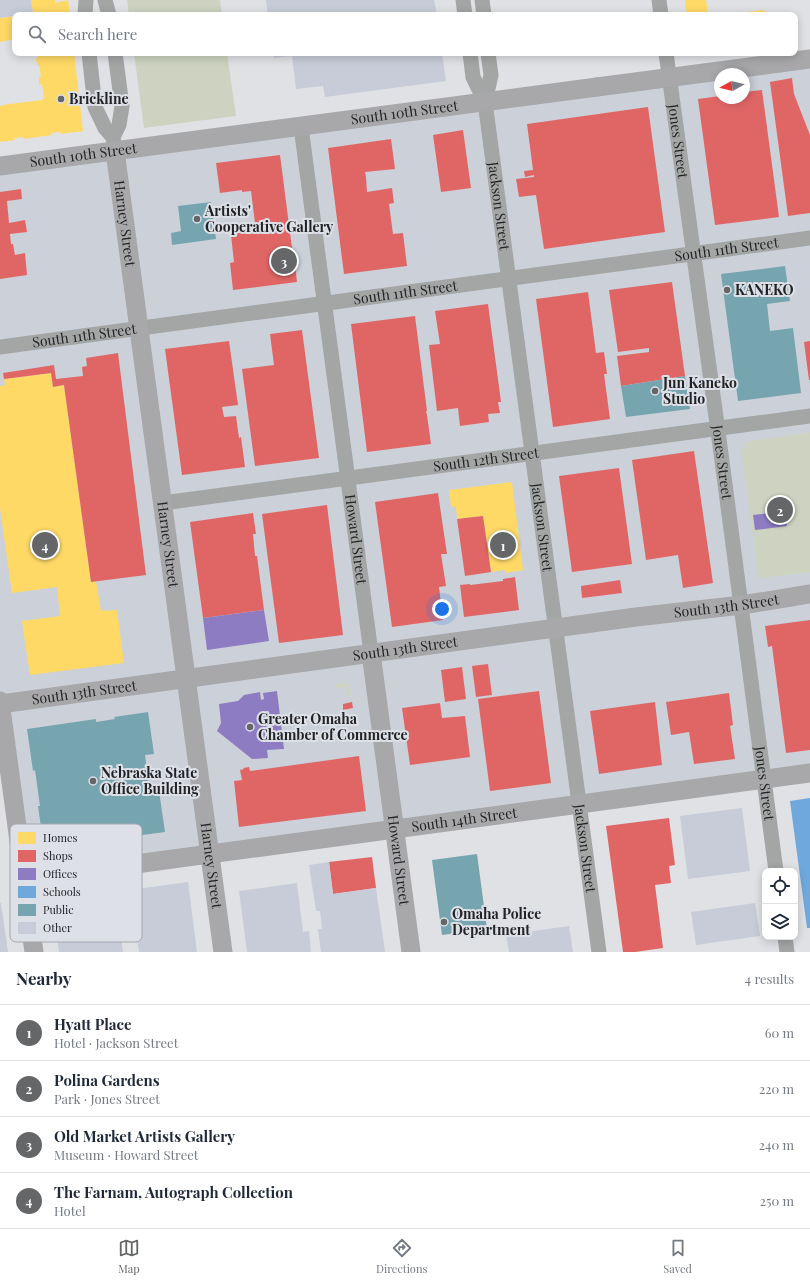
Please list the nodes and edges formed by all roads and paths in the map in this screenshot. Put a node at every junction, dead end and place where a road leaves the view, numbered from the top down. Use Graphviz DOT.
graph roads {
  1 [pos="86,0"];
  2 [pos="105,0"];
  3 [pos="463,0"];
  4 [pos="482,0"];
  5 [pos="659,0"];
  6 [pos="85,12"];
  7 [pos="108,12"];
  8 [pos="465,12"];
  9 [pos="484,12"];
  10 [pos="661,12"];
  11 [pos="89,56"];
  12 [pos="115,56"];
  13 [pos="470,56"];
  14 [pos="488,56"];
  15 [pos="666,56"];
  16 [pos="810,59"];
  17 [pos="486,102"];
  18 [pos="301,127"];
  19 [pos="114,144"];
  20 [pos="0,166"];
  21 [pos="810,238"];
  22 [pos="694,253"];
  23 [pos="510,278"];
  24 [pos="324,303"];
  25 [pos="139,328"];
  26 [pos="0,347"];
  27 [pos="810,416"];
  28 [pos="718,429"];
  29 [pos="533,453"];
  30 [pos="348,478"];
  31 [pos="163,503"];
  32 [pos="810,594"];
  33 [pos="742,605"];
  34 [pos="556,628"];
  35 [pos="372,653"];
  36 [pos="186,678"];
  37 [pos="0,703"];
  38 [pos="810,773"];
  39 [pos="764,779"];
  40 [pos="579,804"];
  41 [pos="16,824"];
  42 [pos="395,829"];
  43 [pos="210,854"];
  44 [pos="142,862"];
  45 [pos="776,868"];
  46 [pos="785,940"];
  47 [pos="33,942"];
  48 [pos="34,952"];
  49 [pos="223,952"];
  50 [pos="411,952"];
  51 [pos="599,952"];
  52 [pos="787,952"];
  1 -- 6 [label="street"];
  2 -- 7 [label="street"];
  3 -- 8 [label="street"];
  4 -- 9 [label="street"];
  5 -- 10 [label="street"];
  11 -- 19 [label="street, Harney Street"];
  12 -- 19 [label="street, Harney Street"];
  13 -- 17 [label="street, Jackson Street"];
  14 -- 17 [label="street, Jackson Street"];
  15 -- 22 [label="street, Jones Street"];
  16 -- 17 [label="main road, South 10th Street, bridge"];
  17 -- 18 [label="main road, South 10th Street"];
  17 -- 23 [label="street, Jackson Street"];
  18 -- 19 [label="main road, South 10th Street"];
  18 -- 24 [label="street, Howard Street"];
  19 -- 20 [label="main road, South 10th Street"];
  19 -- 25 [label="main road, Harney Street"];
  21 -- 22 [label="street, South 11th Street"];
  22 -- 23 [label="street, South 11th Street"];
  22 -- 28 [label="street, Jones Street"];
  23 -- 24 [label="street, South 11th Street"];
  23 -- 29 [label="street, Jackson Street"];
  24 -- 25 [label="street, South 11th Street"];
  24 -- 30 [label="street, Howard Street"];
  25 -- 26 [label="street, South 11th Street"];
  25 -- 31 [label="main road, Harney Street"];
  27 -- 28 [label="street, South 12th Street"];
  28 -- 29 [label="street, South 12th Street"];
  28 -- 33 [label="street, Jones Street"];
  29 -- 30 [label="street, South 12th Street"];
  29 -- 34 [label="street, Jackson Street"];
  30 -- 31 [label="street, South 12th Street"];
  30 -- 35 [label="street, Howard Street"];
  31 -- 36 [label="main road, Harney Street"];
  32 -- 33 [label="main road, South 13th Street"];
  33 -- 34 [label="main road, South 13th Street"];
  33 -- 39 [label="street, Jones Street"];
  34 -- 35 [label="main road, South 13th Street"];
  34 -- 40 [label="street, Jackson Street"];
  35 -- 36 [label="main road, South 13th Street"];
  35 -- 42 [label="main road, Howard Street"];
  36 -- 37 [label="main road, South 13th Street"];
  36 -- 43 [label="main road, Harney Street"];
  37 -- 41 [label="main road"];
  38 -- 39 [label="main road, South 14th Street"];
  39 -- 40 [label="main road, South 14th Street"];
  39 -- 45 [label="street, Jones Street"];
  40 -- 42 [label="main road, South 14th Street"];
  40 -- 51 [label="street, Jackson Street"];
  42 -- 43 [label="main road, South 14th Street"];
  42 -- 50 [label="main road, Howard Street"];
  43 -- 44 [label="main road, South 14th Street"];
  43 -- 49 [label="main road, Harney Street"];
  46 -- 52 [label="street"];
  47 -- 48 [label="main road"];
}
